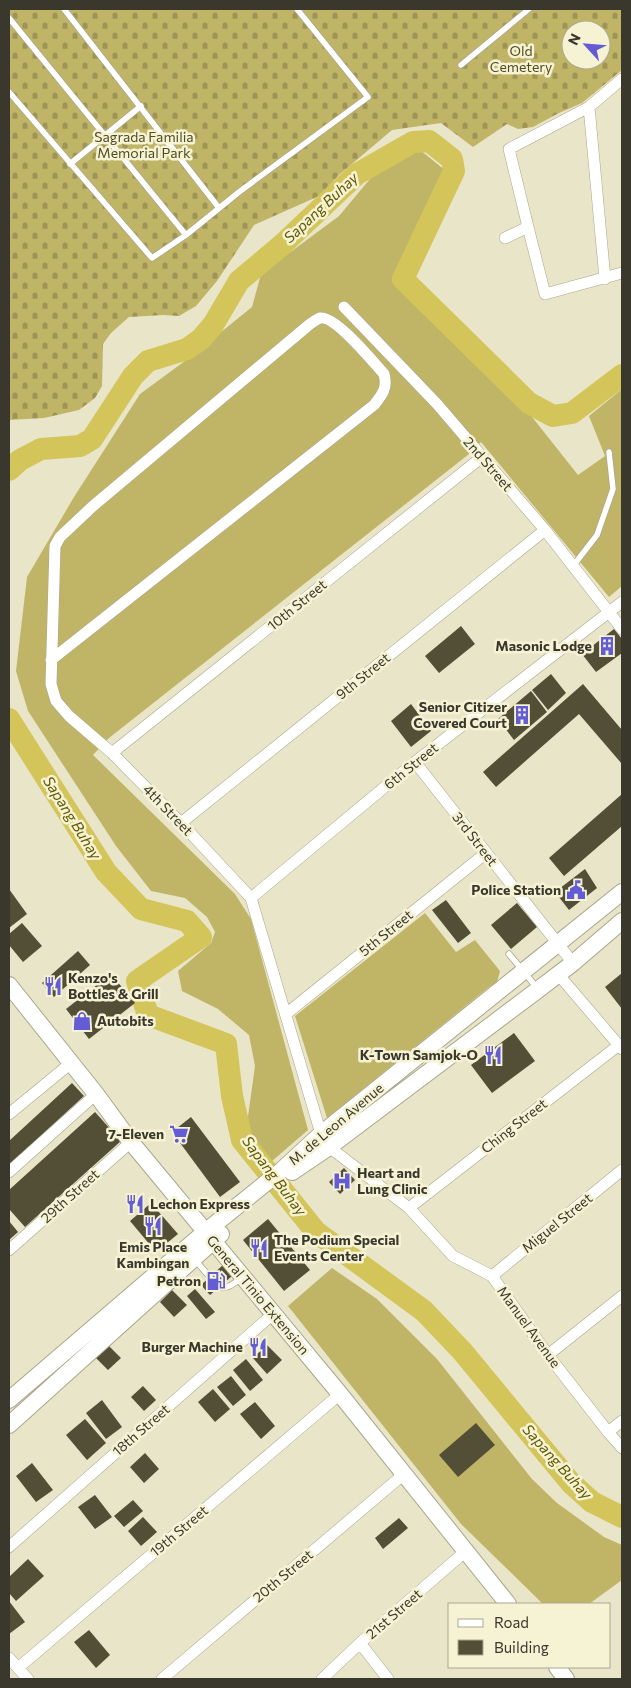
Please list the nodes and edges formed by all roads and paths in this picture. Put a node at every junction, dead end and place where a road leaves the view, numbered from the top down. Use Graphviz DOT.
graph roads {
  1 [pos="64,9"];
  2 [pos="297,9"];
  3 [pos="529,9"];
  4 [pos="9,18"];
  5 [pos="461,65"];
  6 [pos="622,79"];
  7 [pos="9,92"];
  8 [pos="141,106"];
  9 [pos="589,107"];
  10 [pos="105,136"];
  11 [pos="70,164"];
  12 [pos="219,208"];
  13 [pos="528,227"];
  14 [pos="186,235"];
  15 [pos="505,238"];
  16 [pos="622,274"];
  17 [pos="605,278"];
  18 [pos="344,307"];
  19 [pos="609,452"];
  20 [pos="482,457"];
  21 [pos="546,530"];
  22 [pos="573,566"];
  23 [pos="622,602"];
  24 [pos="608,613"];
  25 [pos="622,629"];
  26 [pos="51,660"];
  27 [pos="112,753"];
  28 [pos="415,762"];
  29 [pos="181,822"];
  30 [pos="486,853"];
  31 [pos="622,892"];
  32 [pos="251,898"];
  33 [pos="615,918"];
  34 [pos="558,943"];
  35 [pos="509,954"];
  36 [pos="573,963"];
  37 [pos="523,971"];
  38 [pos="558,974"];
  39 [pos="9,985"];
  40 [pos="539,989"];
  41 [pos="286,1014"];
  42 [pos="620,1047"];
  43 [pos="71,1063"];
  44 [pos="96,1094"];
  45 [pos="9,1114"];
  46 [pos="325,1141"];
  47 [pos="131,1142"];
  48 [pos="622,1170"];
  49 [pos="9,1172"];
  50 [pos="409,1208"];
  51 [pos="209,1237"];
  52 [pos="9,1250"];
  53 [pos="194,1259"];
  54 [pos="243,1276"];
  55 [pos="492,1276"];
  56 [pos="210,1277"];
  57 [pos="220,1286"];
  58 [pos="622,1296"];
  59 [pos="274,1313"];
  60 [pos="548,1356"];
  61 [pos="340,1394"];
  62 [pos="9,1400"];
  63 [pos="622,1421"];
  64 [pos="9,1425"];
  65 [pos="608,1432"];
  66 [pos="622,1448"];
  67 [pos="404,1474"];
  68 [pos="9,1547"];
  69 [pos="466,1550"];
  70 [pos="507,1603"];
  71 [pos="360,1643"];
  72 [pos="9,1658"];
  73 [pos="18,1668"];
  74 [pos="558,1668"];
  75 [pos="28,1679"];
  76 [pos="162,1679"];
  77 [pos="322,1679"];
  78 [pos="388,1679"];
  79 [pos="566,1679"];
  1 -- 8 [label="lane"];
  2 -- 12 [label="lane"];
  3 -- 5 [label="lane"];
  4 -- 10 [label="lane"];
  6 -- 9 [label="street"];
  7 -- 11 [label="lane"];
  8 -- 10 [label="lane"];
  8 -- 12 [label="lane"];
  9 -- 13 [label="street"];
  9 -- 17 [label="street"];
  10 -- 11 [label="lane"];
  10 -- 14 [label="lane"];
  11 -- 14 [label="lane"];
  12 -- 14 [label="lane"];
  13 -- 15 [label="street"];
  13 -- 17 [label="street"];
  16 -- 17 [label="street"];
  18 -- 20 [label="street, 2nd Street"];
  19 -- 22 [label="lane"];
  20 -- 21 [label="street, 2nd Street"];
  20 -- 27 [label="street, 10th Street"];
  21 -- 22 [label="street, 2nd Street"];
  21 -- 29 [label="street, 9th Street"];
  22 -- 24 [label="street, 2nd Street"];
  23 -- 24 [label="street, 6th Street"];
  24 -- 25 [label="street, 2nd Street"];
  24 -- 28 [label="street, 6th Street"];
  26 -- 26 [label="street, 4th Street"];
  26 -- 27 [label="street, 4th Street"];
  27 -- 29 [label="street, 4th Street"];
  28 -- 30 [label="street, 3rd Street"];
  28 -- 32 [label="street, 6th Street"];
  29 -- 32 [label="street, 4th Street"];
  30 -- 34 [label="street, 3rd Street"];
  30 -- 41 [label="street, 5th Street"];
  31 -- 33 [label="main road, M. de Leon Avenue"];
  32 -- 41 [label="street, 4th Street"];
  33 -- 34 [label="main road, M. de Leon Avenue"];
  33 -- 36 [label="main road, M. de Leon Avenue"];
  34 -- 36 [label="street, 3rd Street"];
  34 -- 37 [label="main road, M. de Leon Avenue"];
  35 -- 37 [label="lane"];
  36 -- 38 [label="main road, M. de Leon Avenue"];
  37 -- 40 [label="lane"];
  37 -- 46 [label="main road, M. de Leon Avenue"];
  38 -- 40 [label="main road, M. de Leon Avenue"];
  38 -- 42 [label="street"];
  39 -- 43 [label="main road, General Tinio Extension"];
  40 -- 46 [label="main road, M. de Leon Avenue"];
  41 -- 46 [label="street, 4th Street"];
  42 -- 50 [label="street, Ching Street"];
  43 -- 44 [label="main road, General Tinio Extension"];
  43 -- 45 [label="street"];
  44 -- 47 [label="main road, General Tinio Extension"];
  44 -- 49 [label="street"];
  46 -- 50 [label="street, Manuel Avenue"];
  46 -- 51 [label="main road, M. de Leon Avenue"];
  47 -- 51 [label="main road, General Tinio Extension"];
  47 -- 52 [label="street, 29th Street"];
  48 -- 55 [label="street, Miguel Street"];
  50 -- 55 [label="street, Manuel Avenue"];
  51 -- 53 [label="main road, M. de Leon Avenue"];
  51 -- 54 [label="main road, General Tinio Extension"];
  51 -- 62 [label="main road, M. de Leon Avenue"];
  53 -- 56 [label="lane"];
  53 -- 64 [label="main road, M. de Leon Avenue"];
  54 -- 57 [label="lane"];
  54 -- 59 [label="main road, General Tinio Extension"];
  55 -- 60 [label="street, Manuel Avenue"];
  58 -- 60 [label="street"];
  59 -- 61 [label="main road, General Tinio Extension"];
  59 -- 68 [label="street, 18th Street"];
  60 -- 65 [label="street, Manuel Avenue"];
  61 -- 67 [label="main road, General Tinio Extension"];
  61 -- 73 [label="street, 19th Street"];
  63 -- 65 [label="street"];
  65 -- 66 [label="street, Manuel Avenue"];
  67 -- 69 [label="main road, General Tinio Extension"];
  67 -- 76 [label="street, 20th Street"];
  69 -- 70 [label="main road, General Tinio Extension"];
  69 -- 71 [label="street, 21st Street"];
  71 -- 77 [label="street, 21st Street"];
  71 -- 78 [label="street"];
  72 -- 73 [label="street"];
  73 -- 75 [label="street"];
  74 -- 79 [label="main road"];
}
